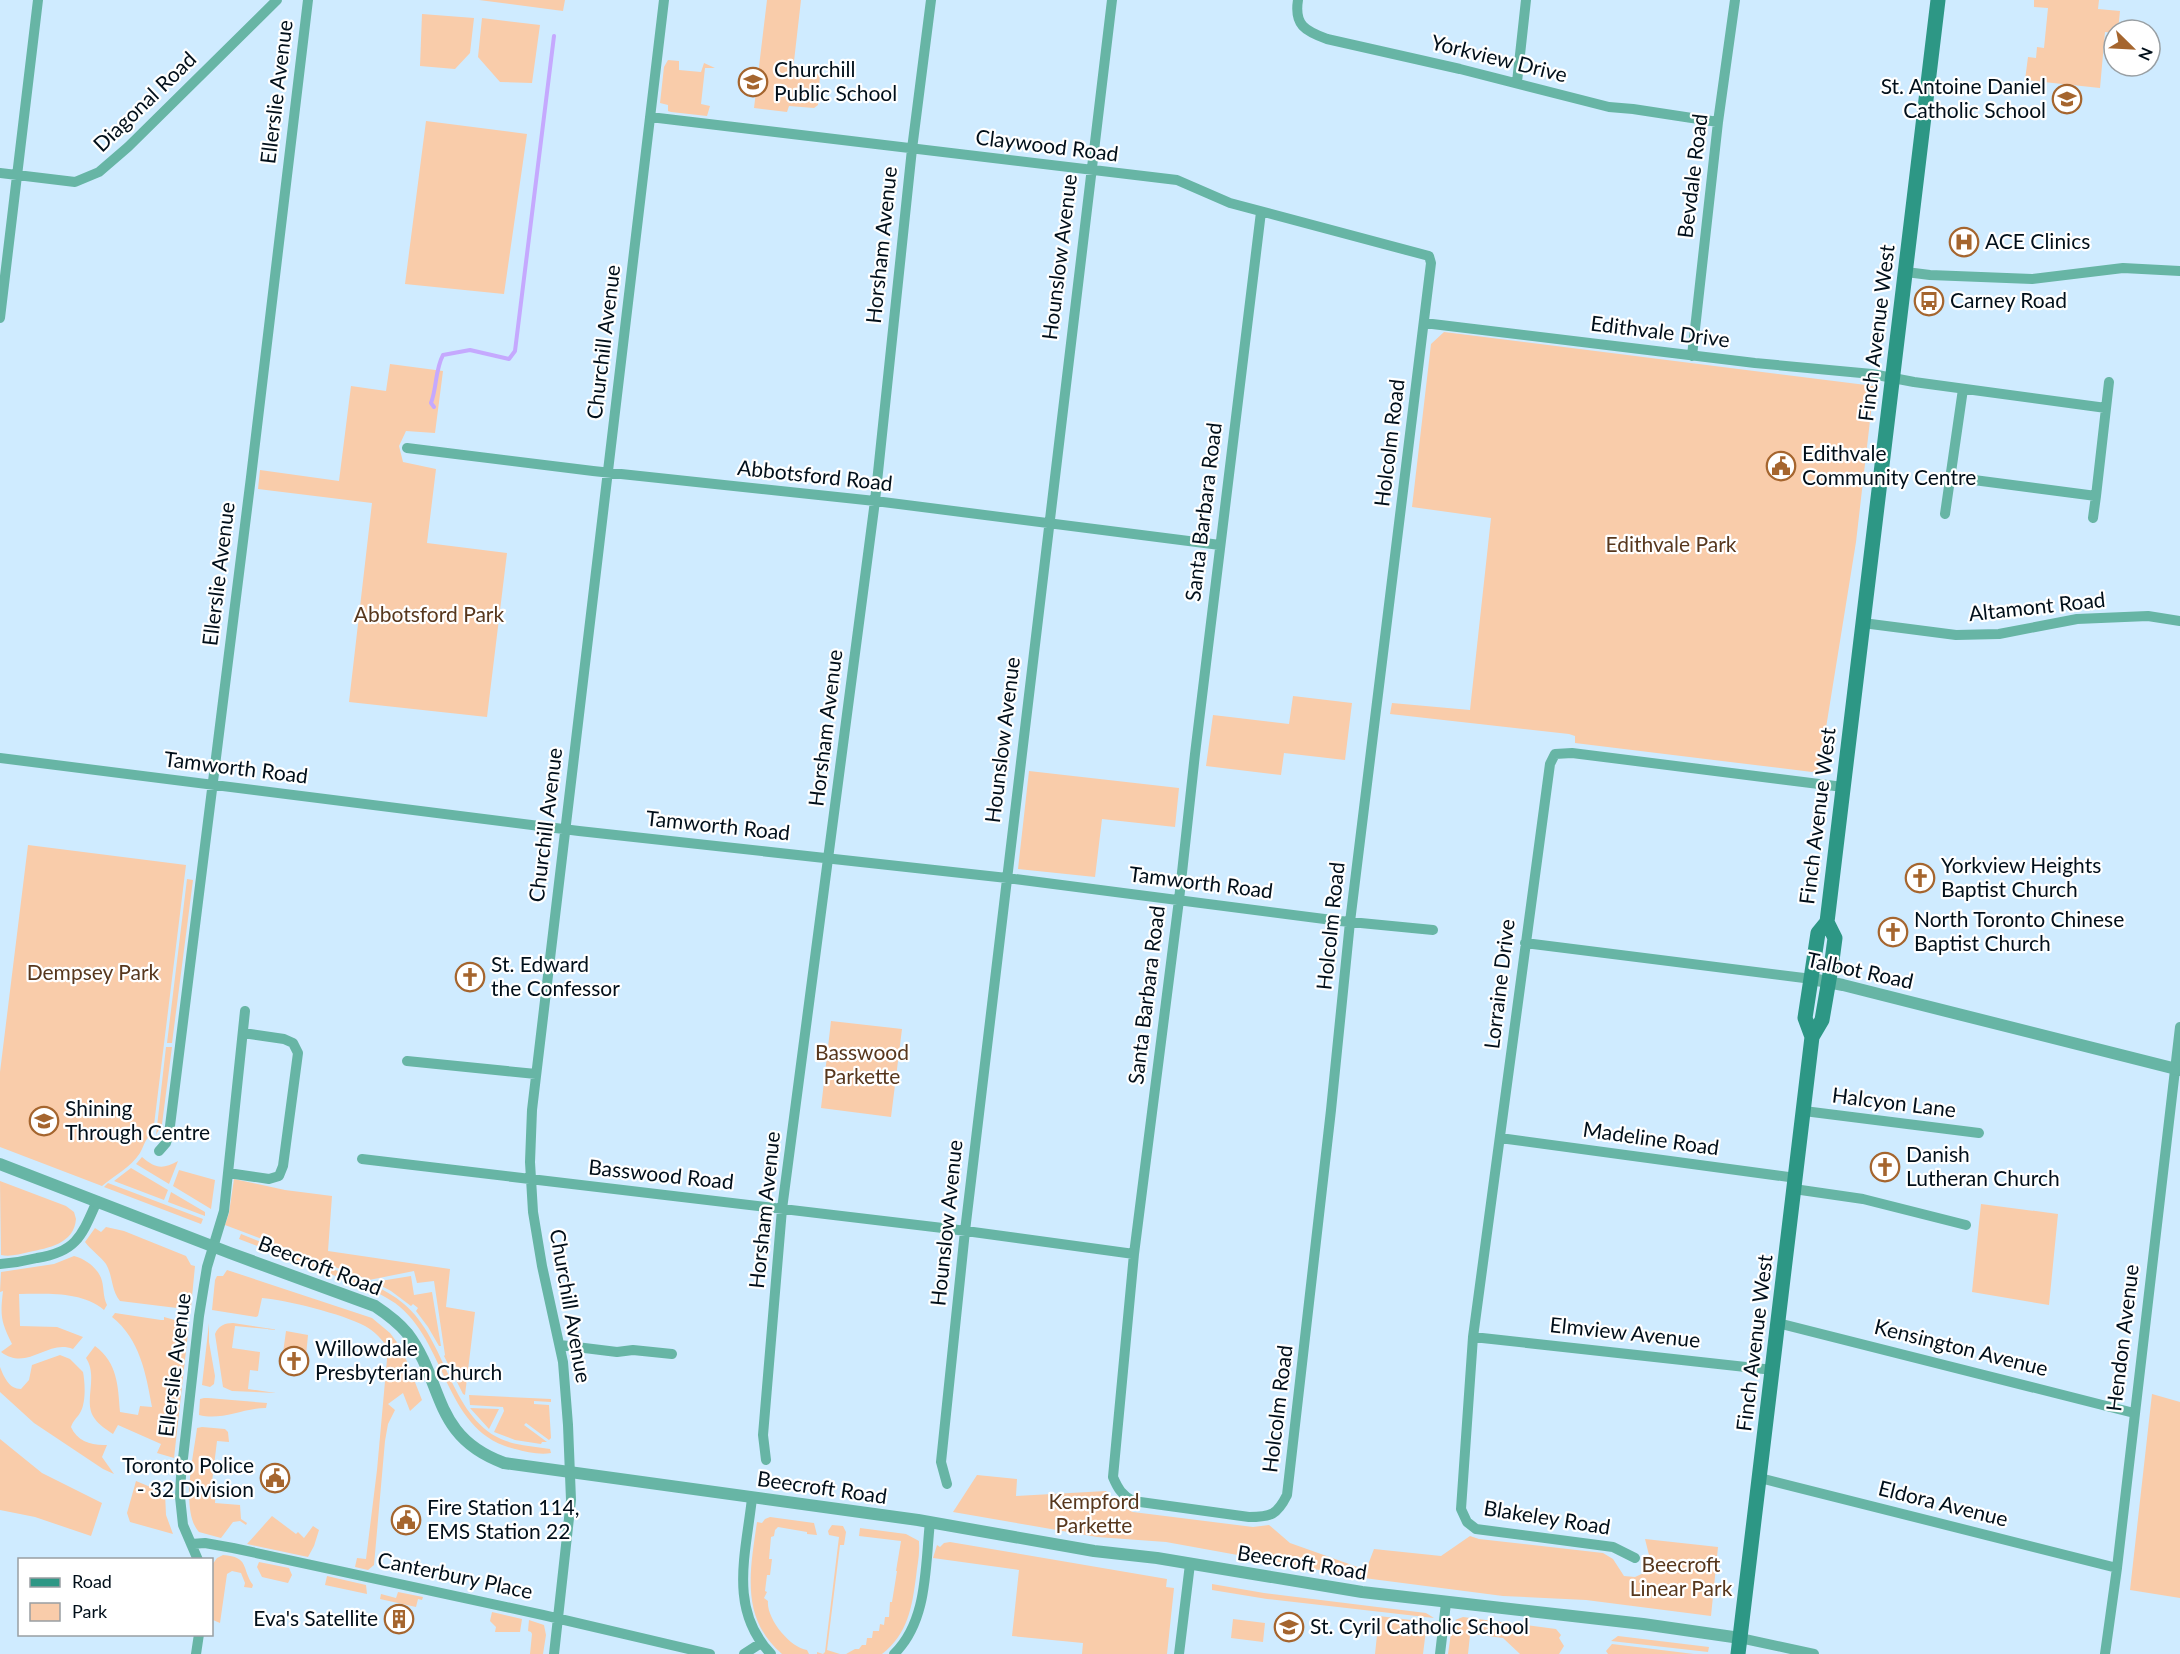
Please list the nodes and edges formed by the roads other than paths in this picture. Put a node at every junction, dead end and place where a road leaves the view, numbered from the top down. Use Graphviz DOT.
graph roads {
  1 [pos="38,0"];
  2 [pos="277,0"];
  3 [pos="308,0"];
  4 [pos="664,0"];
  5 [pos="932,0"];
  6 [pos="1112,0"];
  7 [pos="1298,0"];
  8 [pos="1526,0"];
  9 [pos="1735,0"];
  10 [pos="1938,0"];
  11 [pos="1517,82"];
  12 [pos="650,117"];
  13 [pos="1718,122"];
  14 [pos="912,149"];
  15 [pos="1090,171"];
  16 [pos="0,173"];
  17 [pos="18,174"];
  18 [pos="1261,212"];
  19 [pos="1429,256"];
  20 [pos="2180,271"];
  21 [pos="1906,272"];
  22 [pos="0,318"];
  23 [pos="1424,323"];
  24 [pos="1692,356"];
  25 [pos="1893,378"];
  26 [pos="2109,382"];
  27 [pos="1963,389"];
  28 [pos="2106,408"];
  29 [pos="407,448"];
  30 [pos="608,472"];
  31 [pos="1951,477"];
  32 [pos="2096,496"];
  33 [pos="875,501"];
  34 [pos="1946,514"];
  35 [pos="2093,518"];
  36 [pos="1048,523"];
  37 [pos="1220,545"];
  38 [pos="2180,621"];
  39 [pos="1863,623"];
  40 [pos="0,758"];
  41 [pos="212,785"];
  42 [pos="1843,787"];
  43 [pos="565,828"];
  44 [pos="829,857"];
  45 [pos="1007,878"];
  46 [pos="1179,900"];
  47 [pos="1350,922"];
  48 [pos="1827,922"];
  49 [pos="1433,930"];
  50 [pos="1525,943"];
  51 [pos="1812,979"];
  52 [pos="1828,982"];
  53 [pos="245,1011"];
  54 [pos="2180,1027"];
  55 [pos="243,1034"];
  56 [pos="1812,1037"];
  57 [pos="407,1061"];
  58 [pos="2177,1070"];
  59 [pos="536,1074"];
  60 [pos="1804,1111"];
  61 [pos="1979,1133"];
  62 [pos="1500,1138"];
  63 [pos="159,1150"];
  64 [pos="362,1160"];
  65 [pos="0,1164"];
  66 [pos="228,1173"];
  67 [pos="531,1180"];
  68 [pos="1795,1183"];
  69 [pos="97,1201"];
  70 [pos="782,1209"];
  71 [pos="1966,1225"];
  72 [pos="965,1231"];
  73 [pos="213,1246"];
  74 [pos="1134,1254"];
  75 [pos="0,1264"];
  76 [pos="1778,1323"];
  77 [pos="1473,1337"];
  78 [pos="560,1345"];
  79 [pos="672,1354"];
  80 [pos="1773,1370"];
  81 [pos="2133,1413"];
  82 [pos="766,1460"];
  83 [pos="570,1473"];
  84 [pos="1760,1478"];
  85 [pos="947,1484"];
  86 [pos="752,1498"];
  87 [pos="1192,1509"];
  88 [pos="1461,1509"];
  89 [pos="930,1522"];
  90 [pos="191,1544"];
  91 [pos="197,1558"];
  92 [pos="1635,1558"];
  93 [pos="1190,1564"];
  94 [pos="2117,1568"];
  95 [pos="1446,1603"];
  96 [pos="559,1619"];
  97 [pos="199,1636"];
  98 [pos="1740,1638"];
  99 [pos="761,1643"];
  100 [pos="196,1654"];
  101 [pos="554,1654"];
  102 [pos="710,1654"];
  103 [pos="744,1654"];
  104 [pos="771,1654"];
  105 [pos="894,1654"];
  106 [pos="1179,1654"];
  107 [pos="1440,1654"];
  108 [pos="1738,1654"];
  109 [pos="1814,1654"];
  110 [pos="2105,1654"];
  1 -- 17 [label="street"];
  2 -- 17 [label="street, Diagonal Road"];
  3 -- 41 [label="street, Ellerslie Avenue"];
  4 -- 12 [label="street, Churchill Avenue"];
  5 -- 14 [label="street, Horsham Avenue"];
  6 -- 15 [label="street, Hounslow Avenue"];
  7 -- 11 [label="street, Yorkview Drive"];
  8 -- 11 [label="street"];
  9 -- 13 [label="street, Bevdale Road"];
  10 -- 21 [label="main road, Finch Avenue West"];
  11 -- 13 [label="street, Yorkview Drive"];
  12 -- 14 [label="street, Claywood Road"];
  12 -- 30 [label="street, Churchill Avenue"];
  13 -- 24 [label="street, Bevdale Road"];
  14 -- 15 [label="street, Claywood Road"];
  14 -- 33 [label="street, Horsham Avenue"];
  15 -- 18 [label="street, Claywood Road"];
  15 -- 36 [label="street, Hounslow Avenue"];
  16 -- 17 [label="street, Diagonal Road"];
  17 -- 22 [label="street"];
  18 -- 19 [label="street, Claywood Road"];
  18 -- 37 [label="street, Santa Barbara Road"];
  19 -- 23 [label="street, Holcolm Road"];
  20 -- 21 [label="street"];
  21 -- 25 [label="main road, Finch Avenue West"];
  23 -- 24 [label="street, Edithvale Drive"];
  23 -- 47 [label="street, Holcolm Road"];
  24 -- 25 [label="street, Edithvale Drive"];
  25 -- 27 [label="street, Edithvale Drive"];
  25 -- 39 [label="main road, Finch Avenue West"];
  26 -- 28 [label="street"];
  27 -- 28 [label="street, Edithvale Drive"];
  27 -- 31 [label="street"];
  28 -- 32 [label="street"];
  29 -- 30 [label="street, Abbotsford Road"];
  30 -- 33 [label="street, Abbotsford Road"];
  30 -- 43 [label="street, Churchill Avenue"];
  31 -- 32 [label="street"];
  31 -- 34 [label="street"];
  32 -- 35 [label="street"];
  33 -- 36 [label="street, Abbotsford Road"];
  33 -- 44 [label="street, Horsham Avenue"];
  36 -- 37 [label="street, Abbotsford Road"];
  36 -- 45 [label="street, Hounslow Avenue"];
  37 -- 46 [label="street, Santa Barbara Road"];
  38 -- 39 [label="street, Altamont Road"];
  39 -- 42 [label="main road, Finch Avenue West"];
  40 -- 41 [label="street, Tamworth Road"];
  41 -- 43 [label="street, Tamworth Road"];
  41 -- 63 [label="street, Ellerslie Avenue"];
  42 -- 48 [label="main road, Finch Avenue West"];
  42 -- 50 [label="street, Lorraine Drive"];
  43 -- 44 [label="street, Tamworth Road"];
  43 -- 59 [label="street, Churchill Avenue"];
  44 -- 45 [label="street, Tamworth Road"];
  44 -- 70 [label="street, Horsham Avenue"];
  45 -- 46 [label="street, Tamworth Road"];
  45 -- 72 [label="street, Hounslow Avenue"];
  46 -- 47 [label="street, Tamworth Road"];
  46 -- 74 [label="street, Santa Barbara Road"];
  47 -- 49 [label="street, Tamworth Road"];
  47 -- 87 [label="street, Holcolm Road"];
  48 -- 51 [label="main road, Finch Avenue West"];
  48 -- 52 [label="main road, Finch Avenue West"];
  50 -- 51 [label="street, Talbot Road"];
  50 -- 62 [label="street, Lorraine Drive"];
  51 -- 52 [label="street, Talbot Road"];
  51 -- 56 [label="main road, Finch Avenue West"];
  52 -- 56 [label="main road, Finch Avenue West"];
  52 -- 58 [label="street, Talbot Road"];
  53 -- 55 [label="street, Ellerslie Avenue"];
  54 -- 58 [label="street, Hendon Avenue"];
  55 -- 66 [label="street, Ellerslie Avenue"];
  55 -- 66 [label="street"];
  56 -- 60 [label="main road, Finch Avenue West"];
  57 -- 59 [label="street"];
  58 -- 81 [label="street, Hendon Avenue"];
  59 -- 67 [label="street, Churchill Avenue"];
  60 -- 61 [label="street, Halcyon Lane"];
  60 -- 68 [label="main road, Finch Avenue West"];
  62 -- 68 [label="street, Madeline Road"];
  62 -- 77 [label="street, Lorraine Drive"];
  64 -- 67 [label="street, Basswood Road"];
  65 -- 69 [label="street, Beecroft Road"];
  66 -- 73 [label="street, Ellerslie Avenue"];
  67 -- 70 [label="street, Basswood Road"];
  67 -- 78 [label="street, Churchill Avenue"];
  68 -- 71 [label="street, Madeline Road"];
  68 -- 76 [label="main road, Finch Avenue West"];
  69 -- 73 [label="street, Beecroft Road"];
  69 -- 75 [label="street"];
  70 -- 72 [label="street, Basswood Road"];
  70 -- 82 [label="street, Horsham Avenue"];
  72 -- 74 [label="street, Basswood Road"];
  72 -- 85 [label="street, Hounslow Avenue"];
  73 -- 83 [label="street, Beecroft Road"];
  73 -- 90 [label="street, Ellerslie Avenue"];
  74 -- 87 [label="street, Santa Barbara Road"];
  76 -- 80 [label="main road, Finch Avenue West"];
  76 -- 81 [label="street, Kensington Avenue"];
  77 -- 80 [label="street, Elmview Avenue"];
  77 -- 88 [label="street, Lorraine Drive"];
  78 -- 79 [label="street"];
  78 -- 83 [label="street, Churchill Avenue"];
  80 -- 84 [label="main road, Finch Avenue West"];
  81 -- 94 [label="street, Hendon Avenue"];
  83 -- 86 [label="street, Beecroft Road"];
  83 -- 96 [label="street, Churchill Avenue"];
  84 -- 94 [label="street, Eldora Avenue"];
  84 -- 98 [label="main road, Finch Avenue West"];
  86 -- 89 [label="street, Beecroft Road"];
  86 -- 99 [label="street"];
  88 -- 92 [label="street, Blakeley Road"];
  89 -- 93 [label="street, Beecroft Road"];
  89 -- 105 [label="street"];
  90 -- 91 [label="street, Ellerslie Avenue"];
  90 -- 96 [label="street, Canterbury Place"];
  93 -- 95 [label="street, Beecroft Road"];
  93 -- 106 [label="street"];
  94 -- 110 [label="street, Hendon Avenue"];
  95 -- 98 [label="street, Beecroft Road"];
  95 -- 107 [label="street"];
  96 -- 101 [label="street, Churchill Avenue"];
  96 -- 102 [label="street, Canterbury Place"];
  97 -- 100 [label="street"];
  98 -- 108 [label="main road, Finch Avenue West"];
  98 -- 109 [label="street"];
  99 -- 103 [label="street"];
  99 -- 104 [label="street"];
}
